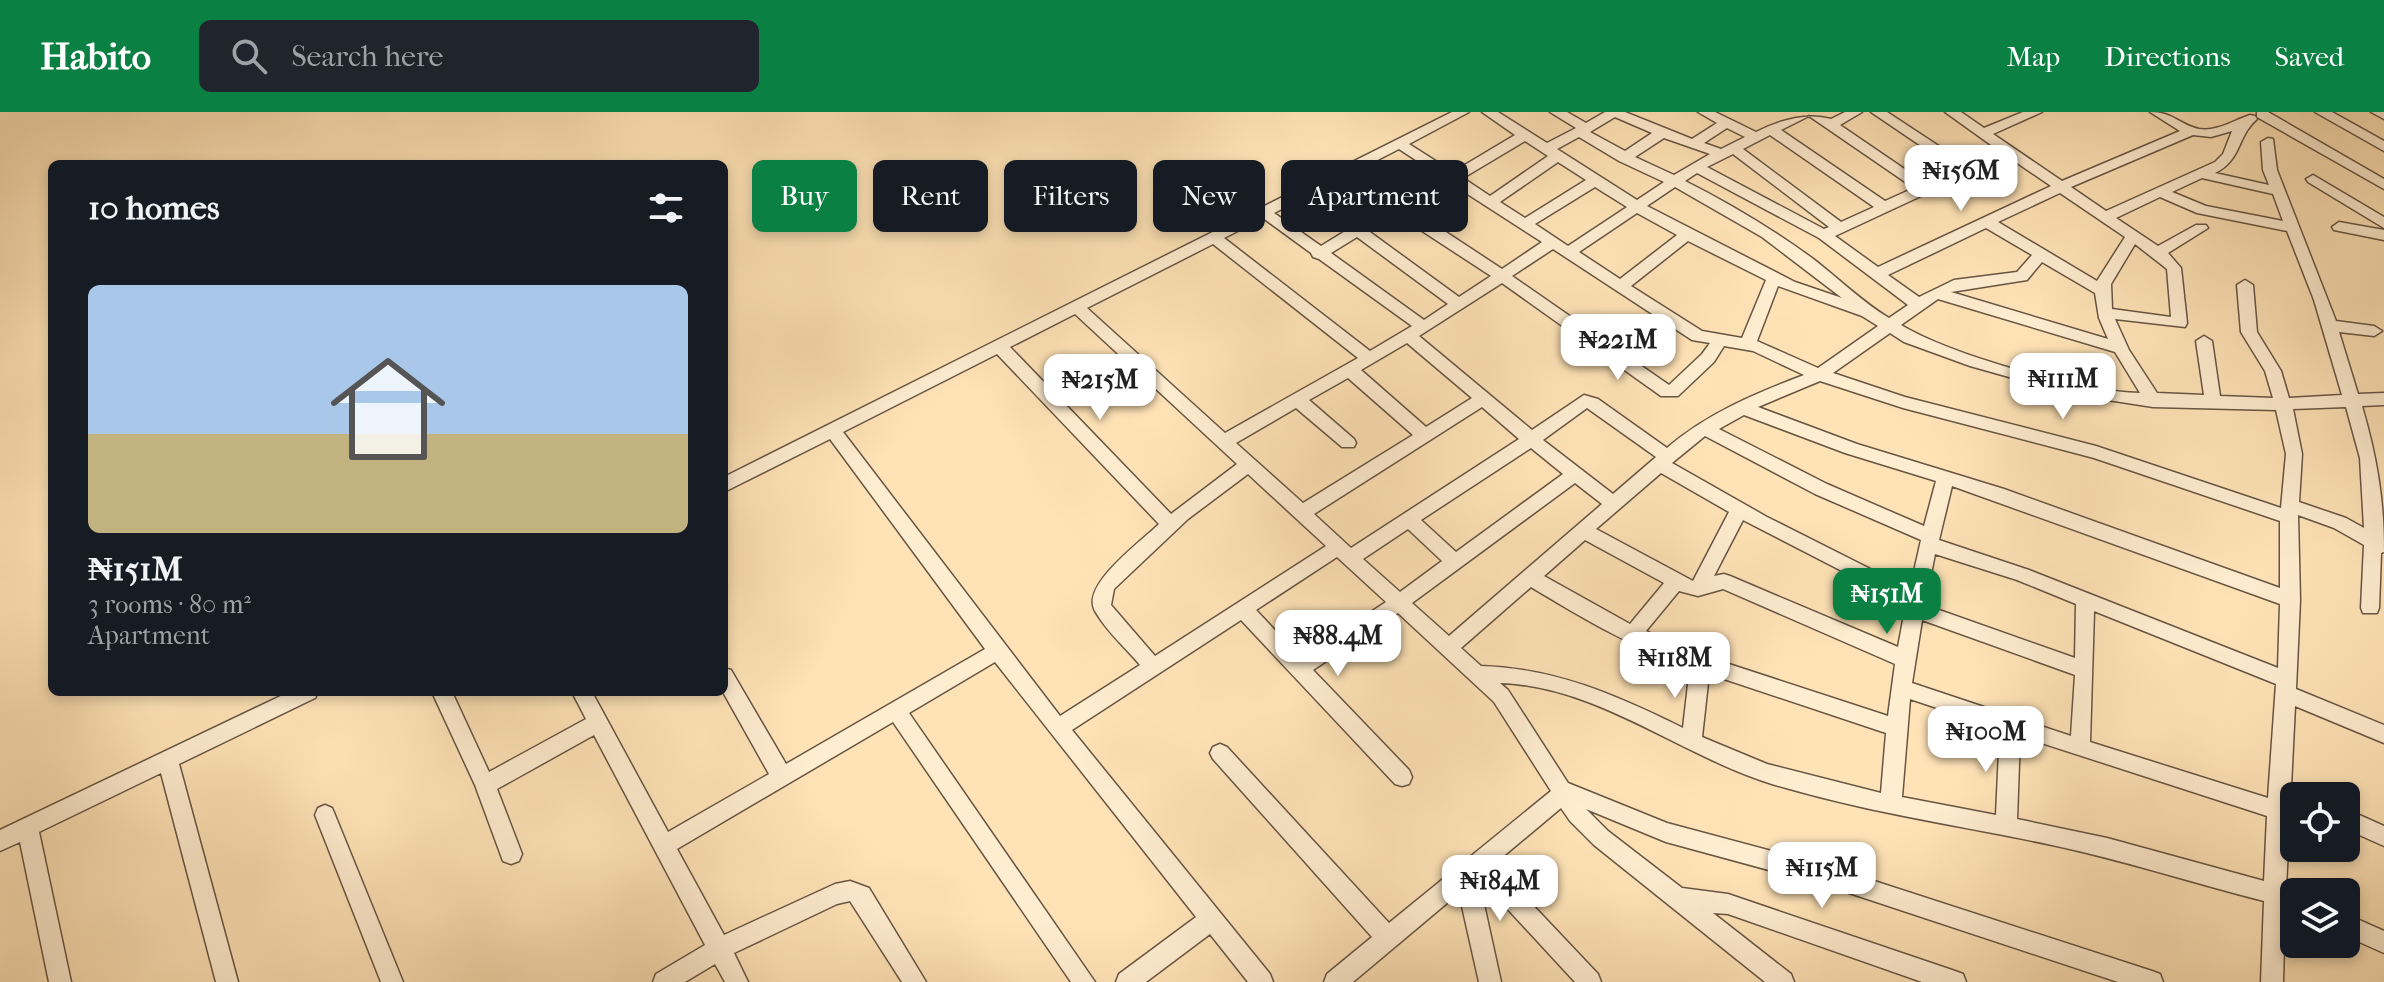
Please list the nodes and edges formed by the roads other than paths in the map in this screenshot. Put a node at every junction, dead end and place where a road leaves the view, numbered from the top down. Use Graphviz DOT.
graph roads {
  1 [pos="1462,112"];
  2 [pos="1489,112"];
  3 [pos="1557,112"];
  4 [pos="1615,112"];
  5 [pos="1705,112"];
  6 [pos="1806,112"];
  7 [pos="1813,112"];
  8 [pos="1855,112"];
  9 [pos="1878,112"];
  10 [pos="1952,112"];
  11 [pos="2035,112"];
  12 [pos="2157,112"];
  13 [pos="2322,112"];
  14 [pos="2378,112"];
  15 [pos="2264,113"];
  16 [pos="2384,115"];
  17 [pos="1728,122"];
  18 [pos="2242,122"];
  19 [pos="1831,124"];
  20 [pos="1772,130"];
  21 [pos="1583,131"];
  22 [pos="2189,132"];
  23 [pos="1662,133"];
  24 [pos="1984,133"];
  25 [pos="1525,135"];
  26 [pos="1756,137"];
  27 [pos="1398,143"];
  28 [pos="1693,144"];
  29 [pos="2384,147"];
  30 [pos="2008,150"];
  31 [pos="2254,150"];
  32 [pos="1728,151"];
  33 [pos="1553,153"];
  34 [pos="1624,158"];
  35 [pos="1367,160"];
  36 [pos="1425,160"];
  37 [pos="1696,167"];
  38 [pos="1468,170"];
  39 [pos="1965,170"];
  40 [pos="2201,174"];
  41 [pos="2313,179"];
  42 [pos="1596,180"];
  43 [pos="1674,182"];
  44 [pos="2384,185"];
  45 [pos="1468,187"];
  46 [pos="2062,187"];
  47 [pos="1925,189"];
  48 [pos="2278,191"];
  49 [pos="2160,192"];
  50 [pos="1491,202"];
  51 [pos="1281,205"];
  52 [pos="1637,207"];
  53 [pos="1884,207"];
  54 [pos="1265,213"];
  55 [pos="2105,217"];
  56 [pos="1987,222"];
  57 [pos="2384,223"];
  58 [pos="1525,224"];
  59 [pos="2292,227"];
  60 [pos="2339,227"];
  61 [pos="1840,228"];
  62 [pos="2201,228"];
  63 [pos="1229,232"];
  64 [pos="1355,232"];
  65 [pos="1361,232"];
  66 [pos="1436,232"];
  67 [pos="1687,234"];
  68 [pos="1824,235"];
  69 [pos="2384,235"];
  70 [pos="2133,236"];
  71 [pos="1216,239"];
  72 [pos="1553,242"];
  73 [pos="1569,252"];
  74 [pos="2158,253"];
  75 [pos="1318,254"];
  76 [pos="2041,254"];
  77 [pos="1877,274"];
  78 [pos="1502,276"];
  79 [pos="1774,278"];
  80 [pos="2245,285"];
  81 [pos="1620,286"];
  82 [pos="2102,291"];
  83 [pos="1936,293"];
  84 [pos="1459,305"];
  85 [pos="1919,305"];
  86 [pos="1078,308"];
  87 [pos="1867,312"];
  88 [pos="2106,313"];
  89 [pos="2330,326"];
  90 [pos="1424,327"];
  91 [pos="1890,328"];
  92 [pos="2374,331"];
  93 [pos="1409,336"];
  94 [pos="1720,340"];
  95 [pos="2204,341"];
  96 [pos="1748,344"];
  97 [pos="1001,348"];
  98 [pos="2122,349"];
  99 [pos="1369,359"];
  100 [pos="1350,370"];
  101 [pos="1819,375"];
  102 [pos="1483,399"];
  103 [pos="2384,399"];
  104 [pos="1298,400"];
  105 [pos="2153,401"];
  106 [pos="2350,401"];
  107 [pos="2213,402"];
  108 [pos="2283,404"];
  109 [pos="1743,408"];
  110 [pos="1705,429"];
  111 [pos="833,431"];
  112 [pos="1425,436"];
  113 [pos="1532,439"];
  114 [pos="1224,442"];
  115 [pos="1348,443"];
  116 [pos="1663,460"];
  117 [pos="1249,464"];
  118 [pos="2377,467"];
  119 [pos="1575,474"];
  120 [pos="1945,478"];
  121 [pos="728,483"];
  122 [pos="1614,504"];
  123 [pos="1739,510"];
  124 [pos="2292,512"];
  125 [pos="1301,513"];
  126 [pos="1409,520"];
  127 [pos="1170,524"];
  128 [pos="1582,530"];
  129 [pos="1929,540"];
  130 [pos="2379,545"];
  131 [pos="1344,552"];
  132 [pos="1455,562"];
  133 [pos="1529,576"];
  134 [pos="1677,581"];
  135 [pos="1698,589"];
  136 [pos="2291,600"];
  137 [pos="2085,601"];
  138 [pos="1399,603"];
  139 [pos="1914,605"];
  140 [pos="2370,608"];
  141 [pos="1243,609"];
  142 [pos="1633,634"];
  143 [pos="1448,648"];
  144 [pos="997,651"];
  145 [pos="1905,659"];
  146 [pos="1700,665"];
  147 [pos="1153,667"];
  148 [pos="1300,669"];
  149 [pos="2085,670"];
  150 [pos="1477,674"];
  151 [pos="728,683"];
  152 [pos="1900,687"];
  153 [pos="2286,687"];
  154 [pos="300,696"];
  155 [pos="444,696"];
  156 [pos="584,696"];
  157 [pos="896,710"];
  158 [pos="599,722"];
  159 [pos="2010,724"];
  160 [pos="1894,727"];
  161 [pos="1059,728"];
  162 [pos="2384,734"];
  163 [pos="1692,741"];
  164 [pos="2080,748"];
  165 [pos="1220,753"];
  166 [pos="168,761"];
  167 [pos="782,777"];
  168 [pos="1402,777"];
  169 [pos="2285,782"];
  170 [pos="485,785"];
  171 [pos="1566,791"];
  172 [pos="2280,797"];
  173 [pos="1891,803"];
  174 [pos="325,815"];
  175 [pos="2360,825"];
  176 [pos="2006,826"];
  177 [pos="28,828"];
  178 [pos="2384,836"];
  179 [pos="0,841"];
  180 [pos="664,846"];
  181 [pos="511,854"];
  182 [pos="1472,868"];
  183 [pos="2280,897"];
  184 [pos="1675,898"];
  185 [pos="1212,919"];
  186 [pos="2280,926"];
  187 [pos="2360,931"];
  188 [pos="1388,938"];
  189 [pos="2384,942"];
  190 [pos="720,948"];
  191 [pos="60,982"];
  192 [pos="227,982"];
  193 [pos="392,982"];
  194 [pos="664,982"];
  195 [pos="737,982"];
  196 [pos="915,982"];
  197 [pos="1084,982"];
  198 [pos="1127,982"];
  199 [pos="1262,982"];
  200 [pos="1335,982"];
  201 [pos="1490,982"];
  202 [pos="1590,982"];
  203 [pos="1783,982"];
  204 [pos="1955,982"];
  205 [pos="2152,982"];
  206 [pos="2272,982"];
  1 -- 27 [label="street"];
  2 -- 25 [label="street"];
  3 -- 21 [label="street"];
  4 -- 21 [label="street"];
  4 -- 23 [label="street"];
  5 -- 17 [label="street"];
  6 -- 20 [label="street"];
  7 -- 19 [label="street"];
  8 -- 19 [label="street"];
  9 -- 39 [label="street"];
  10 -- 24 [label="street"];
  11 -- 24 [label="street"];
  12 -- 22 [label="street"];
  13 -- 29 [label="street"];
  14 -- 16 [label="street"];
  15 -- 18 [label="street"];
  15 -- 44 [label="street"];
  17 -- 26 [label="street"];
  17 -- 28 [label="street"];
  18 -- 22 [label="street"];
  18 -- 31 [label="street"];
  19 -- 47 [label="street"];
  20 -- 26 [label="street"];
  20 -- 53 [label="street"];
  21 -- 33 [label="street"];
  21 -- 34 [label="street"];
  22 -- 46 [label="street"];
  23 -- 28 [label="street"];
  23 -- 34 [label="street"];
  24 -- 30 [label="street"];
  25 -- 33 [label="street"];
  25 -- 38 [label="street"];
  26 -- 32 [label="street"];
  27 -- 35 [label="street"];
  27 -- 36 [label="street"];
  28 -- 32 [label="street"];
  30 -- 39 [label="street"];
  30 -- 46 [label="street"];
  31 -- 40 [label="street"];
  31 -- 48 [label="street"];
  32 -- 37 [label="street"];
  32 -- 61 [label="street"];
  33 -- 42 [label="street"];
  33 -- 50 [label="street"];
  34 -- 43 [label="street"];
  37 -- 43 [label="street"];
  37 -- 68 [label="street"];
  39 -- 47 [label="street"];
  40 -- 48 [label="street"];
  40 -- 49 [label="street"];
  41 -- 57 [label="street"];
  42 -- 52 [label="street"];
  42 -- 58 [label="street"];
  43 -- 52 [label="street"];
  43 -- 87 [label="street"];
  45 -- 50 [label="street"];
  46 -- 55 [label="street"];
  46 -- 56 [label="street"];
  47 -- 53 [label="street"];
  48 -- 59 [label="street"];
  49 -- 55 [label="street"];
  49 -- 59 [label="street"];
  50 -- 58 [label="street"];
  51 -- 54 [label="street"];
  52 -- 67 [label="street"];
  52 -- 73 [label="street"];
  53 -- 61 [label="street"];
  54 -- 75 [label="street"];
  55 -- 70 [label="street"];
  56 -- 76 [label="street"];
  56 -- 77 [label="street"];
  58 -- 72 [label="street"];
  59 -- 89 [label="street"];
  60 -- 69 [label="street"];
  61 -- 68 [label="street"];
  62 -- 74 [label="street"];
  63 -- 71 [label="street"];
  64 -- 75 [label="street"];
  65 -- 84 [label="street"];
  66 -- 78 [label="street"];
  67 -- 79 [label="street"];
  67 -- 81 [label="street"];
  68 -- 77 [label="street"];
  70 -- 74 [label="street"];
  70 -- 82 [label="street"];
  71 -- 86 [label="street"];
  71 -- 99 [label="street"];
  72 -- 73 [label="street"];
  72 -- 78 [label="street"];
  73 -- 81 [label="street"];
  74 -- 88 [label="street"];
  75 -- 90 [label="street"];
  76 -- 82 [label="street"];
  76 -- 83 [label="street"];
  77 -- 85 [label="street"];
  78 -- 84 [label="street"];
  78 -- 94 [label="street"];
  79 -- 87 [label="street"];
  79 -- 96 [label="street"];
  80 -- 108 [label="street"];
  81 -- 94 [label="street"];
  82 -- 88 [label="street"];
  83 -- 85 [label="street"];
  83 -- 98 [label="street"];
  84 -- 90 [label="street"];
  85 -- 91 [label="street"];
  86 -- 97 [label="street"];
  86 -- 114 [label="street"];
  87 -- 91 [label="street"];
  88 -- 98 [label="street"];
  89 -- 92 [label="street"];
  89 -- 106 [label="street"];
  90 -- 93 [label="street"];
  91 -- 101 [label="street"];
  91 -- 105 [label="street"];
  93 -- 99 [label="street"];
  93 -- 102 [label="street"];
  94 -- 96 [label="street"];
  95 -- 107 [label="street"];
  96 -- 101 [label="street"];
  97 -- 111 [label="street"];
  97 -- 127 [label="street"];
  98 -- 105 [label="street"];
  99 -- 100 [label="street"];
  100 -- 104 [label="street"];
  100 -- 112 [label="street"];
  101 -- 109 [label="street"];
  101 -- 124 [label="street"];
  102 -- 112 [label="street"];
  102 -- 113 [label="street"];
  103 -- 106 [label="street"];
  104 -- 114 [label="street"];
  104 -- 115 [label="street"];
  105 -- 107 [label="street"];
  106 -- 108 [label="street"];
  106 -- 118 [label="street"];
  107 -- 108 [label="street"];
  108 -- 124 [label="street"];
  109 -- 110 [label="street"];
  109 -- 120 [label="street"];
  110 -- 116 [label="street"];
  110 -- 129 [label="street"];
  111 -- 121 [label="street"];
  111 -- 144 [label="street"];
  112 -- 125 [label="street"];
  113 -- 116 [label="street"];
  113 -- 119 [label="street"];
  113 -- 126 [label="street"];
  114 -- 117 [label="street"];
  116 -- 122 [label="street"];
  116 -- 123 [label="street"];
  117 -- 125 [label="street"];
  117 -- 127 [label="street"];
  118 -- 130 [label="street"];
  119 -- 122 [label="street"];
  119 -- 132 [label="street"];
  120 -- 129 [label="street"];
  120 -- 136 [label="street"];
  122 -- 128 [label="street"];
  123 -- 135 [label="street"];
  123 -- 139 [label="street"];
  124 -- 130 [label="street"];
  124 -- 136 [label="street"];
  125 -- 131 [label="street"];
  126 -- 131 [label="street"];
  126 -- 132 [label="street"];
  127 -- 147 [label="street"];
  128 -- 133 [label="street"];
  128 -- 134 [label="street"];
  129 -- 137 [label="street"];
  129 -- 139 [label="street"];
  130 -- 140 [label="street"];
  131 -- 138 [label="street"];
  131 -- 141 [label="street"];
  132 -- 138 [label="street"];
  133 -- 142 [label="street"];
  133 -- 143 [label="street"];
  134 -- 135 [label="street"];
  134 -- 142 [label="street"];
  135 -- 145 [label="street"];
  136 -- 153 [label="street"];
  137 -- 149 [label="street"];
  137 -- 153 [label="street"];
  138 -- 143 [label="street"];
  138 -- 148 [label="street"];
  139 -- 145 [label="street"];
  139 -- 149 [label="street"];
  141 -- 147 [label="street"];
  141 -- 148 [label="street"];
  142 -- 146 [label="street"];
  143 -- 150 [label="street"];
  144 -- 157 [label="street"];
  144 -- 161 [label="street"];
  145 -- 152 [label="street"];
  146 -- 160 [label="street"];
  146 -- 163 [label="street"];
  147 -- 161 [label="street"];
  148 -- 168 [label="street"];
  149 -- 164 [label="street"];
  150 -- 163 [label="street"];
  150 -- 171 [label="street"];
  151 -- 167 [label="street"];
  152 -- 159 [label="street"];
  152 -- 160 [label="street"];
  153 -- 162 [label="street"];
  153 -- 169 [label="street"];
  154 -- 166 [label="street"];
  155 -- 170 [label="street"];
  156 -- 158 [label="street"];
  157 -- 167 [label="street"];
  157 -- 197 [label="street"];
  158 -- 170 [label="street"];
  158 -- 180 [label="street"];
  159 -- 164 [label="street"];
  159 -- 176 [label="street"];
  160 -- 173 [label="street"];
  161 -- 185 [label="street"];
  163 -- 173 [label="street"];
  164 -- 172 [label="street"];
  165 -- 188 [label="street"];
  166 -- 177 [label="street"];
  166 -- 192 [label="street"];
  167 -- 180 [label="street"];
  170 -- 181 [label="street"];
  171 -- 182 [label="street"];
  171 -- 184 [label="street"];
  171 -- 205 [label="street"];
  173 -- 176 [label="street"];
  174 -- 193 [label="street"];
  175 -- 178 [label="street"];
  176 -- 183 [label="street"];
  177 -- 179 [label="street"];
  177 -- 191 [label="street"];
  180 -- 190 [label="street"];
  182 -- 188 [label="street"];
  182 -- 201 [label="street"];
  182 -- 202 [label="street"];
  184 -- 203 [label="street"];
  184 -- 204 [label="street"];
  185 -- 198 [label="street"];
  185 -- 199 [label="street"];
  186 -- 206 [label="street"];
  187 -- 189 [label="street"];
  188 -- 200 [label="street"];
  190 -- 194 [label="street"];
  190 -- 195 [label="street"];
  190 -- 196 [label="street"];
}
